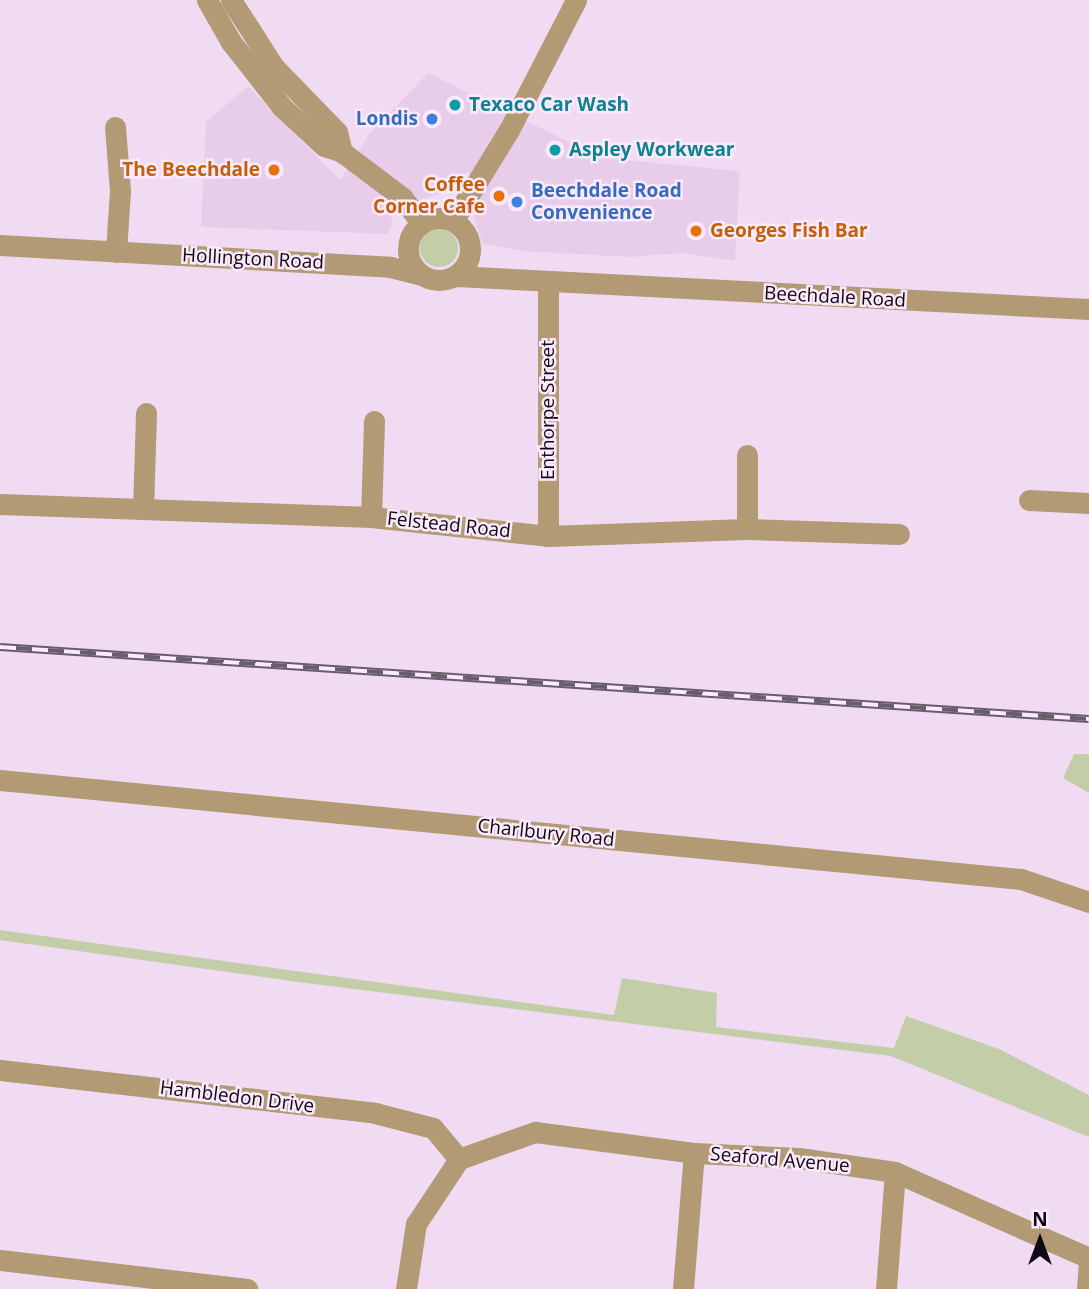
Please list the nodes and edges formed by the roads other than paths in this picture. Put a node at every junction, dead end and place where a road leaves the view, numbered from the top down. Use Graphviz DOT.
graph roads {
  1 [pos="208,0"];
  2 [pos="230,0"];
  3 [pos="576,0"];
  4 [pos="115,127"];
  5 [pos="342,152"];
  6 [pos="453,221"];
  7 [pos="421,223"];
  8 [pos="0,245"];
  9 [pos="116,252"];
  10 [pos="470,256"];
  11 [pos="406,267"];
  12 [pos="455,276"];
  13 [pos="582,280"];
  14 [pos="548,283"];
  15 [pos="1089,309"];
  16 [pos="146,413"];
  17 [pos="374,421"];
  18 [pos="747,455"];
  19 [pos="1029,500"];
  20 [pos="1089,503"];
  21 [pos="0,504"];
  22 [pos="144,509"];
  23 [pos="371,517"];
  24 [pos="747,529"];
  25 [pos="899,534"];
  26 [pos="548,536"];
  27 [pos="0,780"];
  28 [pos="1089,902"];
  29 [pos="0,1070"];
  30 [pos="694,1153"];
  31 [pos="459,1158"];
  32 [pos="895,1172"];
  33 [pos="1089,1258"];
  34 [pos="0,1260"];
  35 [pos="1089,1263"];
  36 [pos="247,1289"];
  37 [pos="406,1289"];
  38 [pos="683,1289"];
  39 [pos="886,1289"];
  40 [pos="1087,1289"];
  1 -- 5 [label="street"];
  2 -- 5 [label="street"];
  3 -- 6 [label="street"];
  4 -- 9 [label="street"];
  5 -- 7 [label="street"];
  6 -- 7 [label="street"];
  6 -- 10 [label="street"];
  7 -- 11 [label="street"];
  8 -- 9 [label="street, Hollington Road"];
  9 -- 11 [label="street, Hollington Road"];
  10 -- 12 [label="street"];
  10 -- 13 [label="street, Beechdale Road"];
  11 -- 12 [label="street"];
  12 -- 14 [label="street"];
  13 -- 14 [label="street, Beechdale Road"];
  13 -- 15 [label="street, Beechdale Road"];
  14 -- 26 [label="street, Enthorpe Street"];
  16 -- 22 [label="street"];
  17 -- 23 [label="street"];
  18 -- 24 [label="street"];
  19 -- 20 [label="street"];
  21 -- 22 [label="street, Felstead Road"];
  22 -- 23 [label="street, Felstead Road"];
  23 -- 26 [label="street, Felstead Road"];
  24 -- 25 [label="street, Felstead Road"];
  24 -- 26 [label="street, Felstead Road"];
  27 -- 28 [label="street, Charlbury Road"];
  29 -- 31 [label="street, Hambledon Drive"];
  30 -- 31 [label="street, Seaford Avenue"];
  30 -- 32 [label="street, Seaford Avenue"];
  30 -- 38 [label="street"];
  31 -- 37 [label="street"];
  32 -- 33 [label="street, Seaford Avenue"];
  32 -- 39 [label="street"];
  34 -- 36 [label="street"];
  35 -- 40 [label="street"];
}
